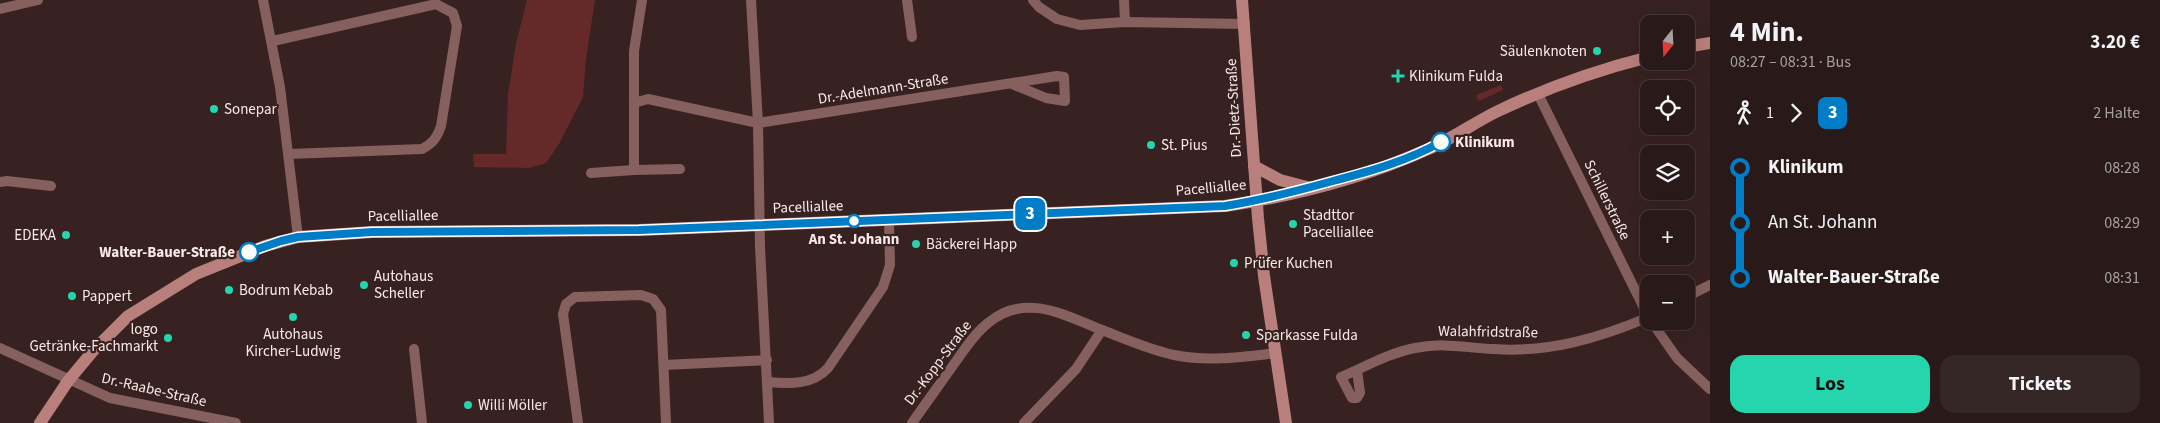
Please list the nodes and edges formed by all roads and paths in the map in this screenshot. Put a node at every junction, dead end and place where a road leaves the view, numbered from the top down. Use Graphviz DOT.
graph roads {
  1 [pos="38,0"];
  2 [pos="263,0"];
  3 [pos="642,0"];
  4 [pos="751,0"];
  5 [pos="907,0"];
  6 [pos="1032,0"];
  7 [pos="1124,0"];
  8 [pos="1242,0"];
  9 [pos="0,9"];
  10 [pos="1125,22"];
  11 [pos="1245,24"];
  12 [pos="912,38"];
  13 [pos="272,40"];
  14 [pos="1710,43"];
  15 [pos="1695,46"];
  16 [pos="1640,59"];
  17 [pos="1012,84"];
  18 [pos="1538,94"];
  19 [pos="634,103"];
  20 [pos="758,123"];
  21 [pos="289,154"];
  22 [pos="1254,166"];
  23 [pos="680,169"];
  24 [pos="634,170"];
  25 [pos="591,173"];
  26 [pos="0,182"];
  27 [pos="50,186"];
  28 [pos="1309,188"];
  29 [pos="1257,200"];
  30 [pos="890,220"];
  31 [pos="760,225"];
  32 [pos="298,237"];
  33 [pos="1710,285"];
  34 [pos="1695,293"];
  35 [pos="1640,299"];
  36 [pos="1640,321"];
  37 [pos="1102,330"];
  38 [pos="1656,330"];
  39 [pos="0,348"];
  40 [pos="414,349"];
  41 [pos="1276,353"];
  42 [pos="767,360"];
  43 [pos="664,365"];
  44 [pos="1357,370"];
  45 [pos="68,381"];
  46 [pos="768,382"];
  47 [pos="1710,389"];
  48 [pos="40,423"];
  49 [pos="236,423"];
  50 [pos="422,423"];
  51 [pos="578,423"];
  52 [pos="666,423"];
  53 [pos="769,423"];
  54 [pos="912,423"];
  55 [pos="1024,423"];
  56 [pos="1286,423"];
  1 -- 9 [label="street"];
  2 -- 13 [label="street"];
  3 -- 19 [label="street"];
  4 -- 20 [label="street"];
  5 -- 12 [label="street"];
  6 -- 10 [label="street"];
  7 -- 10 [label="street"];
  8 -- 11 [label="main road, Dr.-Dietz-Straße"];
  10 -- 11 [label="street"];
  11 -- 22 [label="main road, Dr.-Dietz-Straße"];
  13 -- 21 [label="street"];
  13 -- 21 [label="street"];
  14 -- 15 [label="main road"];
  16 -- 18 [label="main road, Pacelliallee"];
  17 -- 17 [label="street, Dr.-Adelmann-Straße"];
  17 -- 20 [label="street, Dr.-Adelmann-Straße"];
  18 -- 28 [label="main road, Pacelliallee"];
  18 -- 35 [label="street, Schillerstraße"];
  19 -- 20 [label="street"];
  19 -- 24 [label="street"];
  20 -- 31 [label="street"];
  21 -- 32 [label="street"];
  22 -- 28 [label="main road"];
  22 -- 29 [label="main road, Dr.-Dietz-Straße"];
  23 -- 24 [label="street"];
  24 -- 25 [label="street"];
  26 -- 27 [label="street"];
  28 -- 29 [label="main road, Pacelliallee"];
  29 -- 30 [label="main road, Pacelliallee"];
  29 -- 41 [label="main road, Dr.-Dietz-Straße"];
  30 -- 31 [label="main road, Pacelliallee"];
  30 -- 46 [label="street"];
  31 -- 32 [label="main road, Pacelliallee"];
  31 -- 42 [label="street"];
  32 -- 45 [label="main road, Pacelliallee"];
  33 -- 34 [label="street"];
  36 -- 44 [label="street, Walahfridstraße"];
  37 -- 41 [label="street, Dr.-Kopp-Straße"];
  37 -- 54 [label="street, Dr.-Kopp-Straße"];
  37 -- 55 [label="street"];
  38 -- 47 [label="street"];
  39 -- 45 [label="street, Dr.-Raabe-Straße"];
  40 -- 50 [label="street"];
  41 -- 56 [label="main road, Dr.-Dietz-Straße"];
  42 -- 43 [label="street"];
  42 -- 46 [label="street"];
  43 -- 51 [label="street"];
  43 -- 52 [label="street"];
  45 -- 48 [label="main road, Pacelliallee"];
  45 -- 49 [label="street, Dr.-Raabe-Straße"];
  46 -- 53 [label="street"];
}
